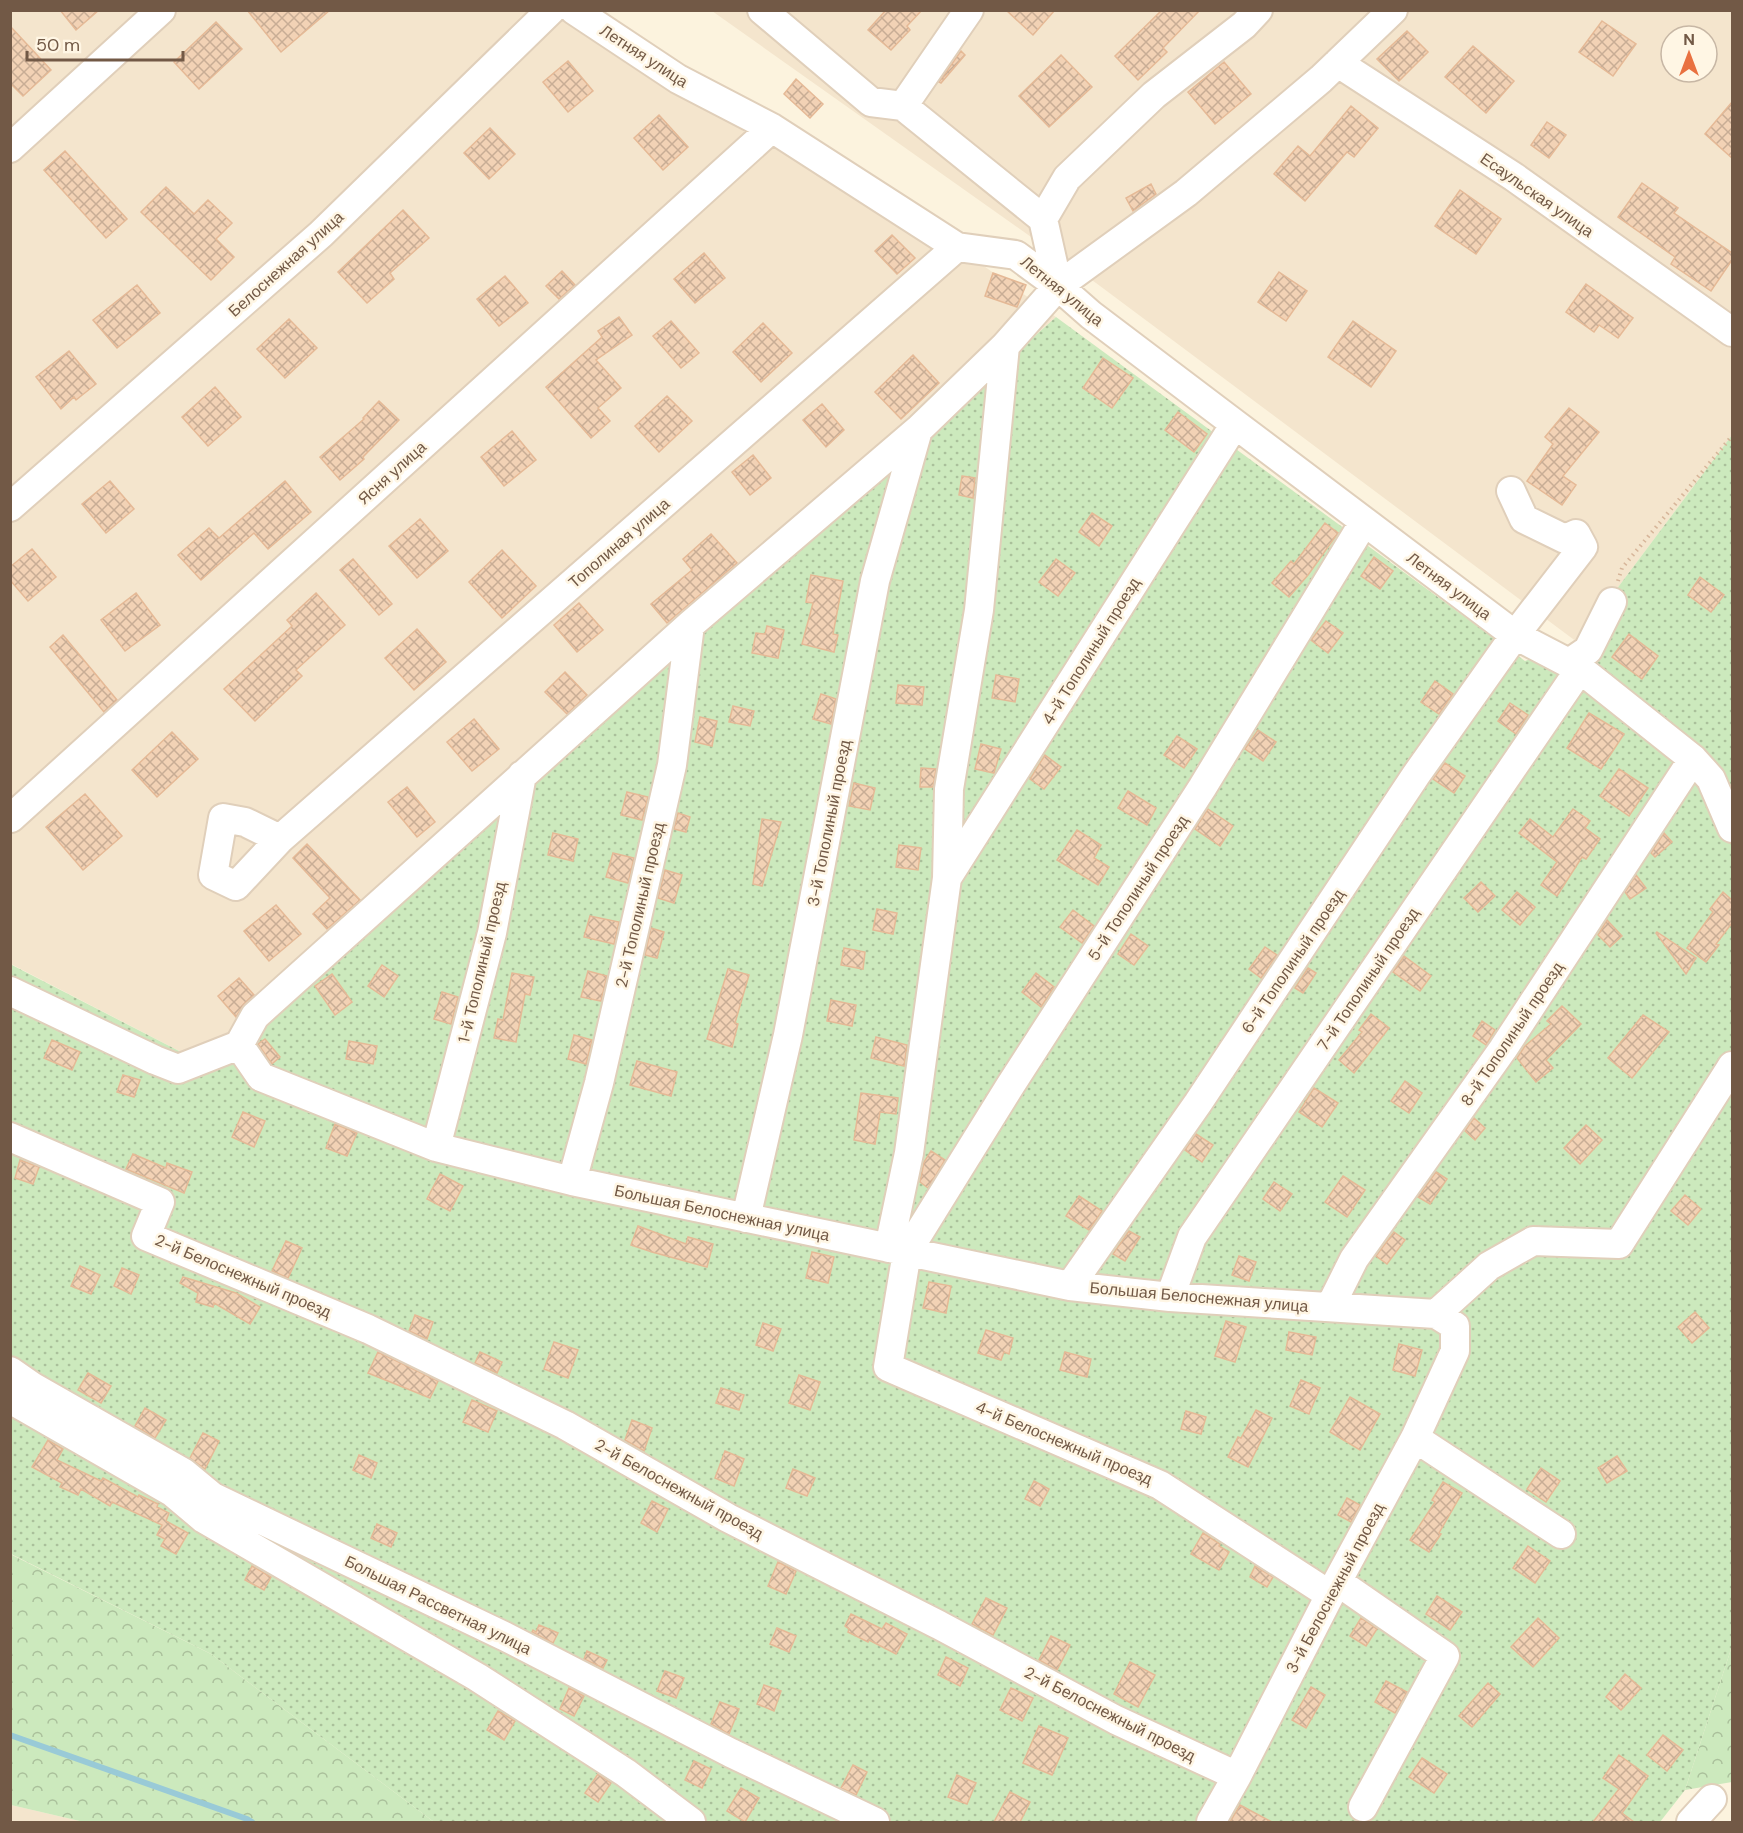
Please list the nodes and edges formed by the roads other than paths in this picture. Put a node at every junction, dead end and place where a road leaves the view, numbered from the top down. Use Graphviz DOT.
graph roads {
  1 [pos="162,10"];
  2 [pos="551,10"];
  3 [pos="574,10"];
  4 [pos="762,10"];
  5 [pos="969,10"];
  6 [pos="1258,10"];
  7 [pos="1393,10"];
  8 [pos="1338,63"];
  9 [pos="903,106"];
  10 [pos="772,128"];
  11 [pos="10,148"];
  12 [pos="1043,219"];
  13 [pos="957,247"];
  14 [pos="1058,286"];
  15 [pos="1732,332"];
  16 [pos="1005,346"];
  17 [pos="1235,424"];
  18 [pos="918,430"];
  19 [pos="1511,491"];
  20 [pos="13,500"];
  21 [pos="1364,522"];
  22 [pos="1612,602"];
  23 [pos="690,625"];
  24 [pos="1515,635"];
  25 [pos="1575,666"];
  26 [pos="1712,770"];
  27 [pos="522,775"];
  28 [pos="11,818"];
  29 [pos="1732,828"];
  30 [pos="280,839"];
  31 [pos="947,878"];
  32 [pos="10,991"];
  33 [pos="239,1045"];
  34 [pos="1732,1066"];
  35 [pos="10,1137"];
  36 [pos="436,1147"];
  37 [pos="572,1181"];
  38 [pos="746,1218"];
  39 [pos="898,1250"];
  40 [pos="1070,1286"];
  41 [pos="1170,1297"];
  42 [pos="1330,1308"];
  43 [pos="1436,1314"];
  44 [pos="10,1371"];
  45 [pos="10,1399"];
  46 [pos="1415,1438"];
  47 [pos="178,1483"];
  48 [pos="1561,1534"];
  49 [pos="1334,1588"];
  50 [pos="1237,1776"];
  51 [pos="1712,1799"];
  52 [pos="1363,1807"];
  53 [pos="691,1822"];
  54 [pos="875,1822"];
  55 [pos="1211,1822"];
  56 [pos="1691,1822"];
  1 -- 11 [label="street"];
  2 -- 20 [label="street, Белоснежная улица"];
  3 -- 10 [label="street, Летняя улица"];
  4 -- 9 [label="street"];
  5 -- 9 [label="street"];
  6 -- 12 [label="street"];
  7 -- 8 [label="street"];
  8 -- 14 [label="street"];
  8 -- 15 [label="street, Есаульская улица"];
  9 -- 12 [label="street"];
  10 -- 13 [label="street, Летняя улица"];
  10 -- 28 [label="street, Ясня улица"];
  12 -- 14 [label="street"];
  13 -- 14 [label="street, Летняя улица"];
  13 -- 30 [label="street, Тополиная улица"];
  14 -- 16 [label="street"];
  14 -- 17 [label="street, Летняя улица"];
  16 -- 18 [label="street"];
  16 -- 31 [label="street"];
  17 -- 21 [label="street, Летняя улица"];
  17 -- 31 [label="street, 4-й Тополиный проезд"];
  18 -- 23 [label="street"];
  18 -- 38 [label="street, 3-й Тополиный проезд"];
  19 -- 24 [label="street, 6-й Тополиный проезд"];
  21 -- 24 [label="street, Летняя улица"];
  21 -- 39 [label="street, 5-й Тополиный проезд"];
  22 -- 25 [label="street, 7-й Тополиный проезд"];
  23 -- 27 [label="street"];
  23 -- 37 [label="street, 2-й Тополиный проезд"];
  24 -- 25 [label="street, Летняя улица"];
  24 -- 40 [label="street, 6-й Тополиный проезд"];
  25 -- 26 [label="street, Летняя улица"];
  25 -- 41 [label="street, 7-й Тополиный проезд"];
  26 -- 29 [label="street"];
  26 -- 42 [label="street, 8-й Тополиный проезд"];
  27 -- 33 [label="street"];
  27 -- 36 [label="street, 1-й Тополиный проезд"];
  31 -- 39 [label="street"];
  32 -- 33 [label="street"];
  33 -- 36 [label="street, Большая Белоснежная улица"];
  34 -- 43 [label="street"];
  35 -- 50 [label="street, 2-й Белоснежный проезд"];
  36 -- 37 [label="street, Большая Белоснежная улица"];
  37 -- 38 [label="street, Большая Белоснежная улица"];
  38 -- 39 [label="street, Большая Белоснежная улица"];
  39 -- 40 [label="street, Большая Белоснежная улица"];
  39 -- 49 [label="street, 4-й Белоснежный проезд"];
  40 -- 41 [label="street, Большая Белоснежная улица"];
  41 -- 42 [label="street, Большая Белоснежная улица"];
  42 -- 43 [label="street, Большая Белоснежная улица"];
  43 -- 46 [label="street, 3-й Белоснежный проезд"];
  44 -- 47 [label="street, Большая Рассветная улица"];
  45 -- 47 [label="street"];
  46 -- 48 [label="street"];
  46 -- 49 [label="street, 3-й Белоснежный проезд"];
  47 -- 53 [label="street"];
  47 -- 54 [label="street, Большая Рассветная улица"];
  49 -- 50 [label="street, 3-й Белоснежный проезд"];
  49 -- 52 [label="street"];
  50 -- 55 [label="street, 3-й Белоснежный проезд"];
  51 -- 56 [label="street"];
}
